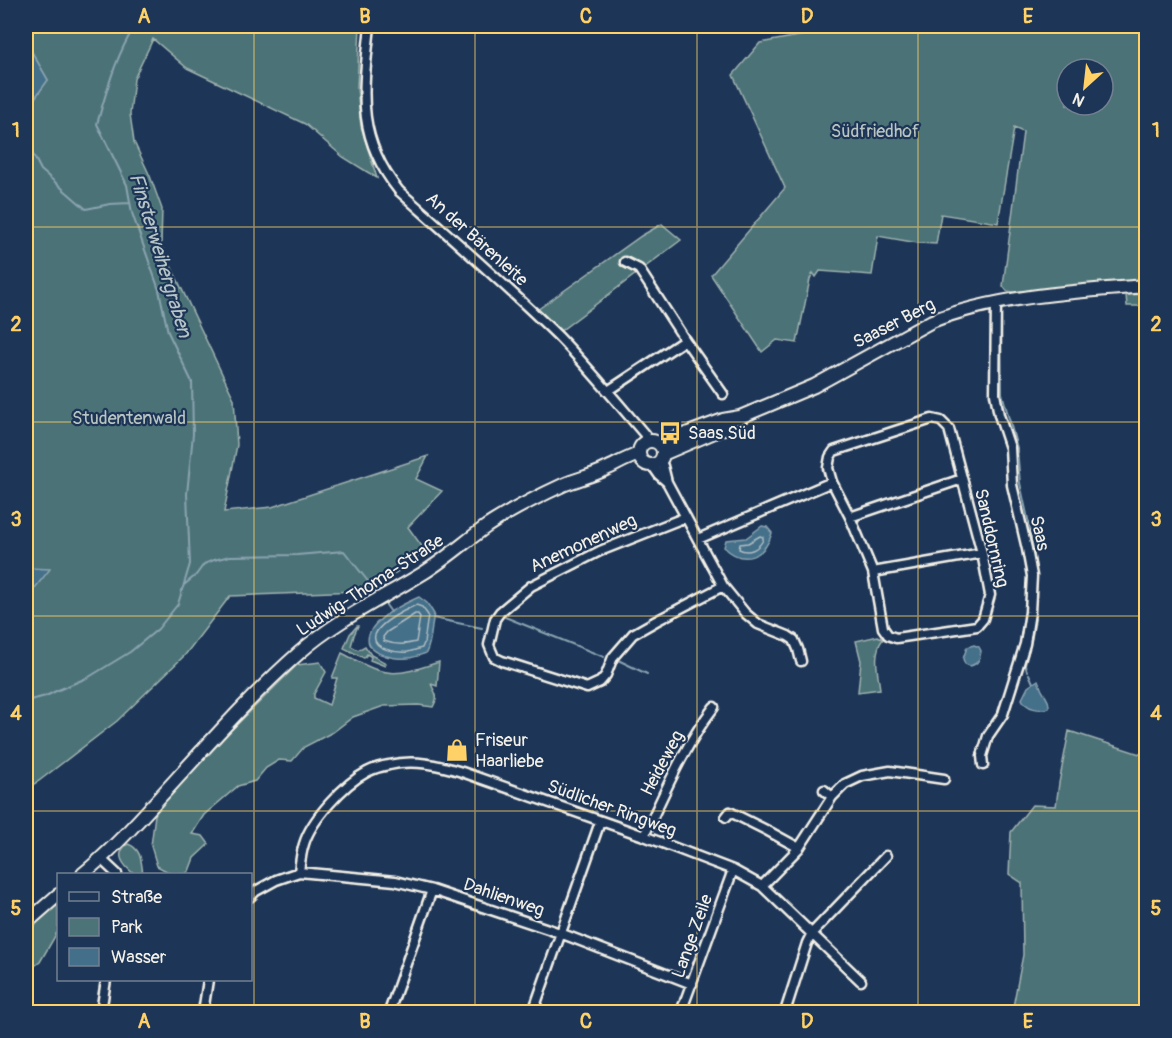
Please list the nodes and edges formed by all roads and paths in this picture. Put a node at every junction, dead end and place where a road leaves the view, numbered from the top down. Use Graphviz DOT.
graph roads {
  1 [pos="370,26"];
  2 [pos="625,262"];
  3 [pos="1146,286"];
  4 [pos="996,303"];
  5 [pos="685,340"];
  6 [pos="608,391"];
  7 [pos="723,394"];
  8 [pos="652,455"];
  9 [pos="962,480"];
  10 [pos="832,482"];
  11 [pos="686,517"];
  12 [pos="850,517"];
  13 [pos="698,539"];
  14 [pos="982,553"];
  15 [pos="873,572"];
  16 [pos="723,586"];
  17 [pos="801,661"];
  18 [pos="714,707"];
  19 [pos="983,765"];
  20 [pos="944,779"];
  21 [pos="824,790"];
  22 [pos="832,797"];
  23 [pos="726,817"];
  24 [pos="600,822"];
  25 [pos="644,836"];
  26 [pos="799,848"];
  27 [pos="886,856"];
  28 [pos="101,860"];
  29 [pos="733,870"];
  30 [pos="299,872"];
  31 [pos="84,873"];
  32 [pos="116,873"];
  33 [pos="762,886"];
  34 [pos="432,890"];
  35 [pos="252,895"];
  36 [pos="57,896"];
  37 [pos="26,923"];
  38 [pos="560,933"];
  39 [pos="812,933"];
  40 [pos="106,981"];
  41 [pos="208,981"];
  42 [pos="861,981"];
  43 [pos="692,984"];
  44 [pos="101,1012"];
  45 [pos="203,1012"];
  46 [pos="388,1012"];
  47 [pos="533,1012"];
  48 [pos="681,1012"];
  49 [pos="785,1012"];
  1 -- 6 [label="street, An der Bärenleite"];
  2 -- 5 [label="street"];
  3 -- 4 [label="street, Saaser Berg"];
  4 -- 8 [label="street, Saaser Berg"];
  4 -- 19 [label="street, Saas"];
  5 -- 6 [label="street"];
  5 -- 7 [label="street"];
  6 -- 8 [label="street, An der Bärenleite"];
  8 -- 11 [label="street"];
  8 -- 28 [label="street, Ludwig-Thoma-Straße"];
  9 -- 10 [label="street, Sanddornring"];
  9 -- 12 [label="street"];
  9 -- 14 [label="street, Sanddornring"];
  10 -- 12 [label="street, Sanddornring"];
  10 -- 13 [label="street"];
  11 -- 13 [label="street"];
  11 -- 16 [label="street, Anemonenweg"];
  12 -- 15 [label="street, Sanddornring"];
  13 -- 16 [label="street"];
  14 -- 15 [label="street"];
  14 -- 15 [label="street, Sanddornring"];
  16 -- 17 [label="street"];
  18 -- 25 [label="street, Heideweg"];
  20 -- 22 [label="street"];
  21 -- 22 [label="street"];
  22 -- 26 [label="street"];
  23 -- 26 [label="street"];
  24 -- 25 [label="street, Südlicher Ringweg"];
  24 -- 30 [label="street, Südlicher Ringweg"];
  24 -- 38 [label="street"];
  25 -- 29 [label="street, Südlicher Ringweg"];
  26 -- 33 [label="street"];
  27 -- 39 [label="street"];
  28 -- 31 [label="street, Ludwig-Thoma-Straße"];
  28 -- 32 [label="street"];
  29 -- 33 [label="street, Südlicher Ringweg"];
  29 -- 43 [label="street, Lange Zeile"];
  30 -- 34 [label="street, Dahlienweg"];
  30 -- 35 [label="street"];
  33 -- 39 [label="street, Südlicher Ringweg"];
  34 -- 38 [label="street, Dahlienweg"];
  34 -- 46 [label="street"];
  36 -- 37 [label="street"];
  38 -- 43 [label="street, Dahlienweg"];
  38 -- 47 [label="street"];
  39 -- 42 [label="street, Südlicher Ringweg"];
  39 -- 49 [label="street"];
  40 -- 44 [label="street"];
  41 -- 45 [label="street"];
  43 -- 48 [label="street, Lange Zeile"];
}
